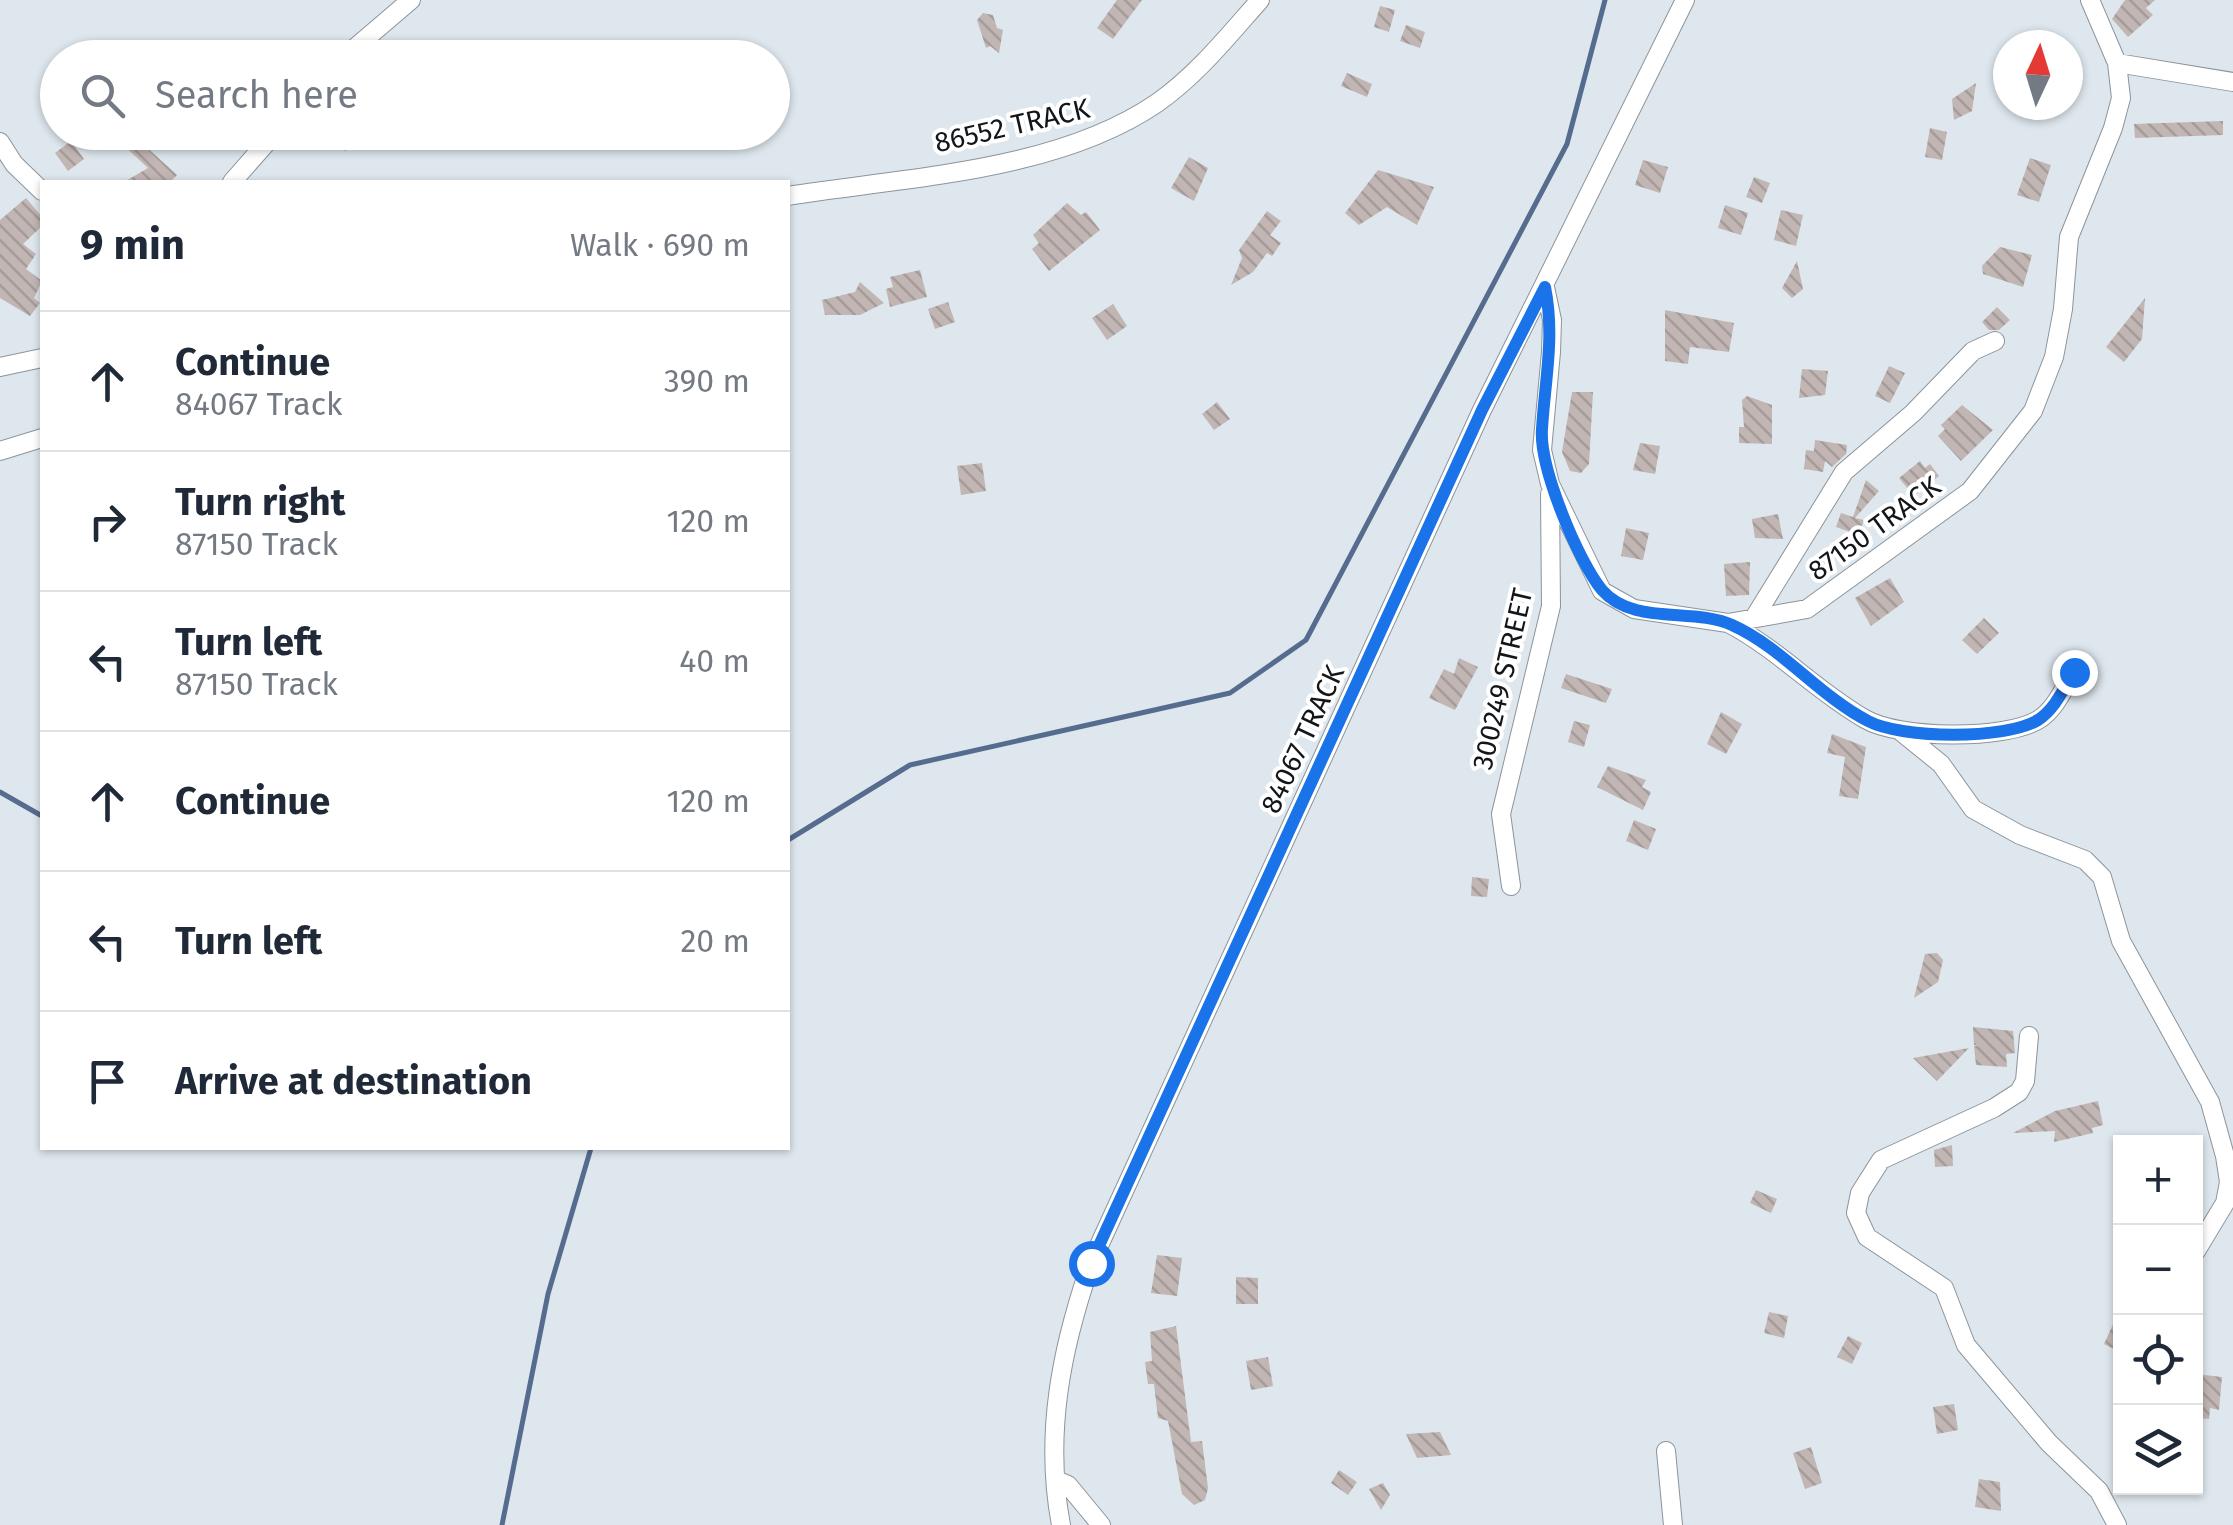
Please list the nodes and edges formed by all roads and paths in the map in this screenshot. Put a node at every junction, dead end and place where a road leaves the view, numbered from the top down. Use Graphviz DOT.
graph roads {
  1 [pos="411,0"];
  2 [pos="1260,0"];
  3 [pos="1685,0"];
  4 [pos="2094,1"];
  5 [pos="364,40"];
  6 [pos="2118,63"];
  7 [pos="2233,82"];
  8 [pos="0,142"];
  9 [pos="260,150"];
  10 [pos="234,180"];
  11 [pos="40,189"];
  12 [pos="790,196"];
  13 [pos="1545,287"];
  14 [pos="1995,340"];
  15 [pos="40,358"];
  16 [pos="0,367"];
  17 [pos="40,439"];
  18 [pos="0,452"];
  19 [pos="1550,484"];
  20 [pos="1754,618"];
  21 [pos="1728,623"];
  22 [pos="2074,672"];
  23 [pos="1899,730"];
  24 [pos="1512,886"];
  25 [pos="2029,1036"];
  26 [pos="2203,1239"];
  27 [pos="1666,1451"];
  28 [pos="1056,1480"];
  29 [pos="1061,1525"];
  30 [pos="1100,1525"];
  31 [pos="1674,1525"];
  32 [pos="2117,1525"];
  1 -- 5 [label="street"];
  2 -- 12 [label="street, 86552 TRACK"];
  3 -- 13 [label="street, 84067 TRACK"];
  4 -- 6 [label="street, 87150 TRACK"];
  6 -- 7 [label="street"];
  6 -- 20 [label="street, 87150 TRACK"];
  8 -- 11 [label="street"];
  9 -- 10 [label="street"];
  13 -- 19 [label="street, 87150 TRACK"];
  13 -- 28 [label="street, 84067 TRACK"];
  14 -- 20 [label="street"];
  15 -- 16 [label="street"];
  17 -- 18 [label="street"];
  19 -- 21 [label="street, 87150 TRACK"];
  19 -- 24 [label="street, 300249 STREET"];
  20 -- 21 [label="street, 87150 TRACK"];
  21 -- 23 [label="street"];
  22 -- 23 [label="street"];
  23 -- 26 [label="street"];
  25 -- 32 [label="street"];
  27 -- 31 [label="street"];
  28 -- 29 [label="street, 84067 TRACK"];
  28 -- 30 [label="street"];
}
